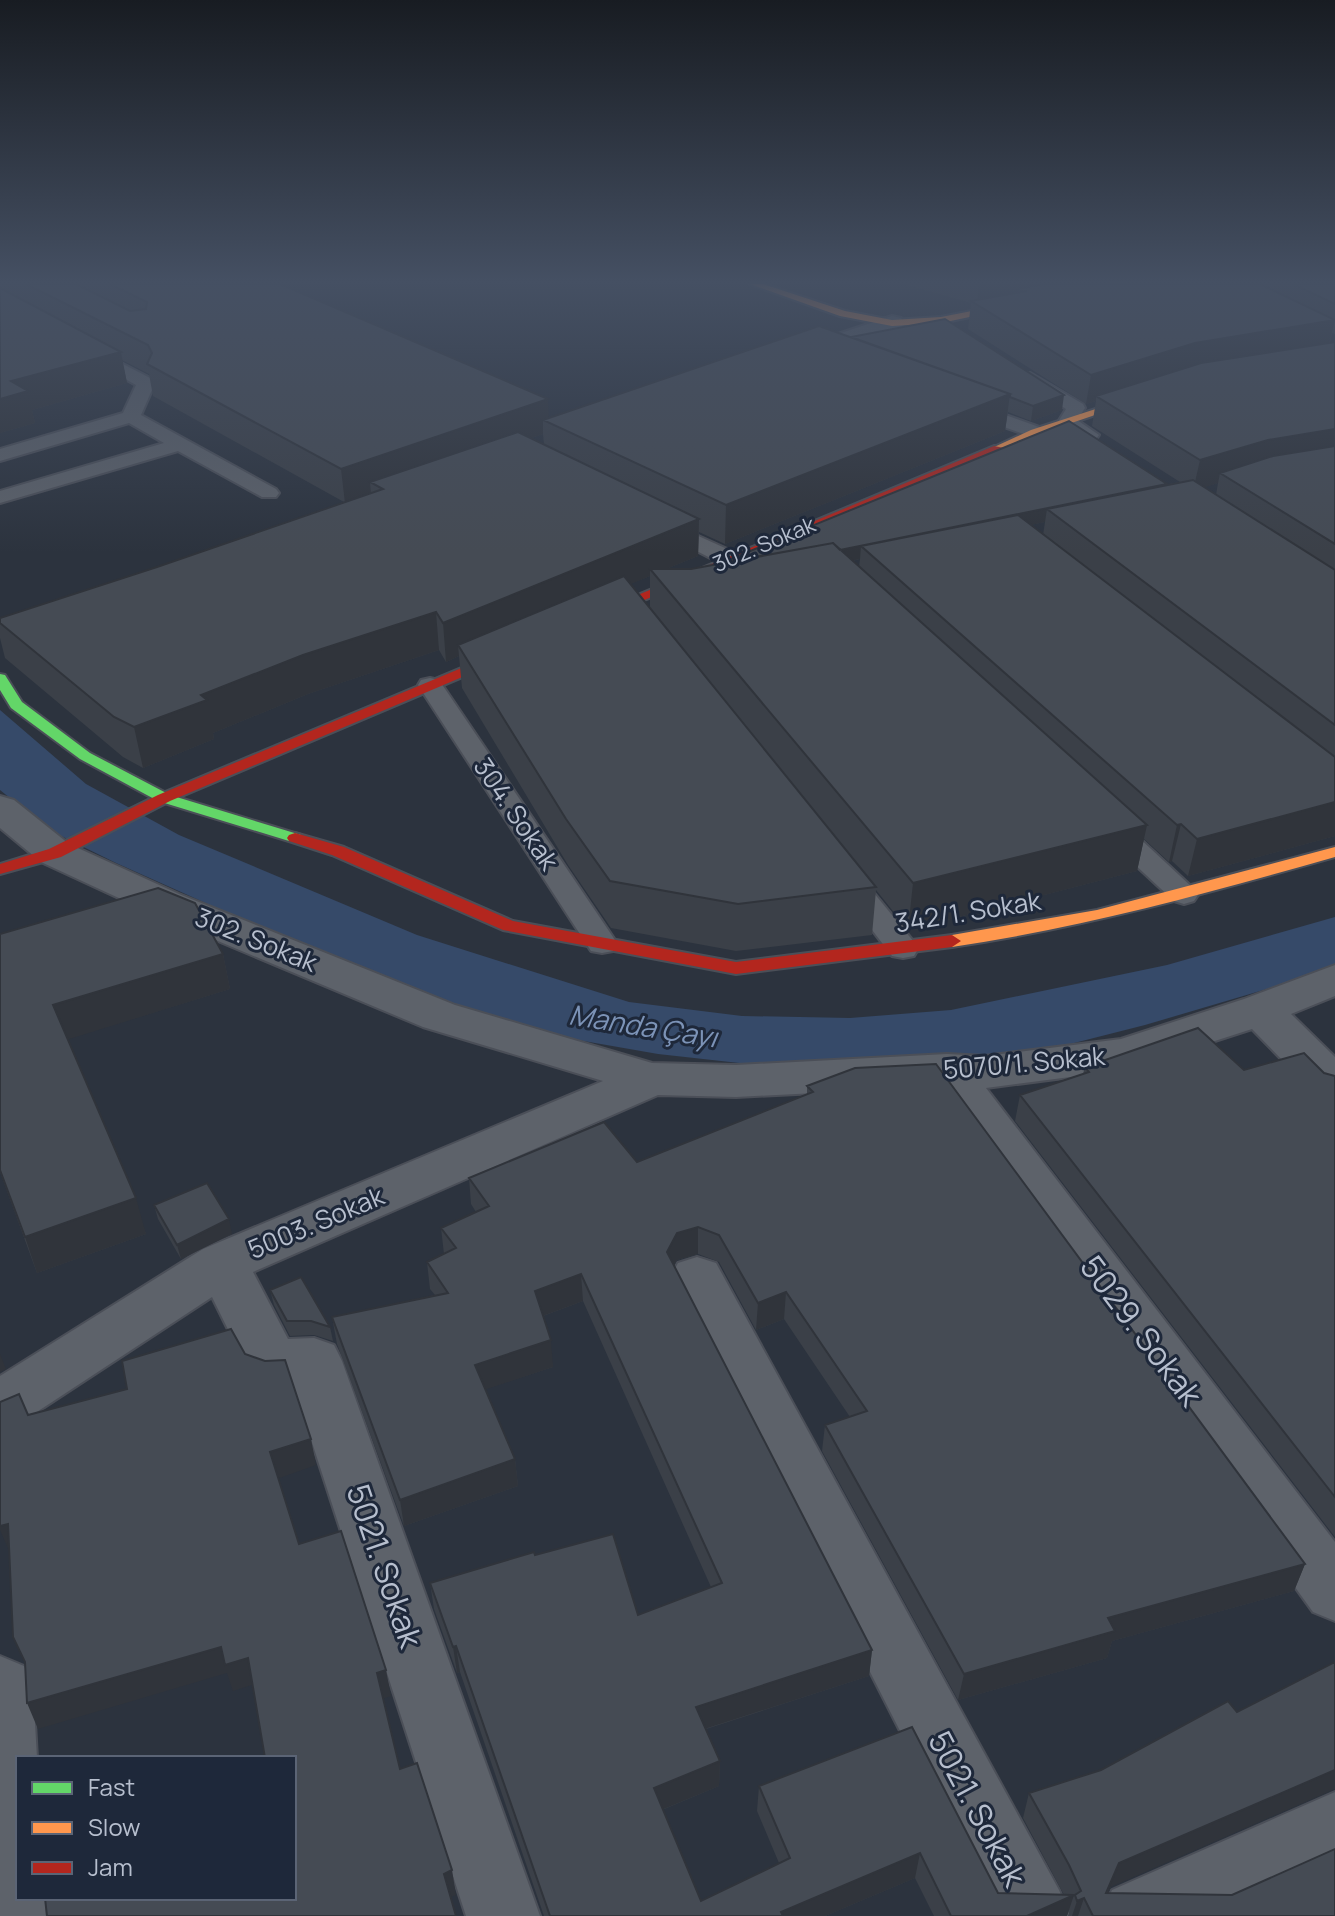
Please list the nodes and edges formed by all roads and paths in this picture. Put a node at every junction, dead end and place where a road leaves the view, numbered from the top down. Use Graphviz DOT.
graph roads {
  1 [pos="129,373"];
  2 [pos="1022,373"];
  3 [pos="1163,391"];
  4 [pos="946,399"];
  5 [pos="131,417"];
  6 [pos="1067,422"];
  7 [pos="1035,432"];
  8 [pos="181,444"];
  9 [pos="1105,445"];
  10 [pos="0,455"];
  11 [pos="269,493"];
  12 [pos="0,497"];
  13 [pos="644,516"];
  14 [pos="728,558"];
  15 [pos="690,600"];
  16 [pos="627,602"];
  17 [pos="571,626"];
  18 [pos="647,626"];
  19 [pos="529,644"];
  20 [pos="0,678"];
  21 [pos="430,685"];
  22 [pos="164,798"];
  23 [pos="0,808"];
  24 [pos="1092,809"];
  25 [pos="1335,852"];
  26 [pos="55,853"];
  27 [pos="834,862"];
  28 [pos="0,869"];
  29 [pos="1184,895"];
  30 [pos="602,944"];
  31 [pos="903,949"];
  32 [pos="1335,979"];
  33 [pos="1260,1010"];
  34 [pos="947,1070"];
  35 [pos="652,1079"];
  36 [pos="1335,1085"];
  37 [pos="222,1263"];
  38 [pos="697,1278"];
  39 [pos="0,1406"];
  40 [pos="1335,1592"];
  41 [pos="0,1688"];
  42 [pos="1335,1827"];
  43 [pos="9,1916"];
  44 [pos="503,1916"];
  45 [pos="1033,1916"];
  46 [pos="1138,1916"];
  1 -- 5 [label="lane"];
  2 -- 6 [label="lane"];
  3 -- 6 [label="street, 302. Sokak"];
  4 -- 7 [label="lane"];
  5 -- 8 [label="lane"];
  5 -- 10 [label="lane"];
  6 -- 7 [label="street, 302. Sokak"];
  6 -- 9 [label="lane"];
  7 -- 14 [label="street, 302. Sokak"];
  8 -- 11 [label="lane"];
  8 -- 12 [label="lane"];
  13 -- 14 [label="lane"];
  14 -- 16 [label="street, 302. Sokak"];
  15 -- 16 [label="lane"];
  16 -- 17 [label="street, 302. Sokak"];
  16 -- 18 [label="lane"];
  19 -- 21 [label="street"];
  20 -- 22 [label="street, 342/1. Sokak"];
  21 -- 22 [label="street"];
  21 -- 30 [label="lane, 304. Sokak"];
  22 -- 26 [label="street"];
  22 -- 30 [label="street, 342/1. Sokak"];
  23 -- 26 [label="street, 302. Sokak"];
  24 -- 29 [label="lane"];
  25 -- 29 [label="street, 342/1. Sokak"];
  26 -- 28 [label="street"];
  26 -- 35 [label="street, 302. Sokak"];
  27 -- 31 [label="lane"];
  29 -- 31 [label="street, 342/1. Sokak"];
  30 -- 31 [label="street, 342/1. Sokak"];
  32 -- 33 [label="street, 5070/1. Sokak"];
  33 -- 34 [label="street, 5070/1. Sokak"];
  33 -- 36 [label="street"];
  34 -- 35 [label="street, 5070/1. Sokak"];
  34 -- 40 [label="street, 5029. Sokak"];
  35 -- 37 [label="street, 5003. Sokak"];
  37 -- 39 [label="street, 5003. Sokak"];
  37 -- 44 [label="street, 5021. Sokak"];
  38 -- 45 [label="street, 5021. Sokak"];
  41 -- 43 [label="street"];
  42 -- 46 [label="street"];
}
